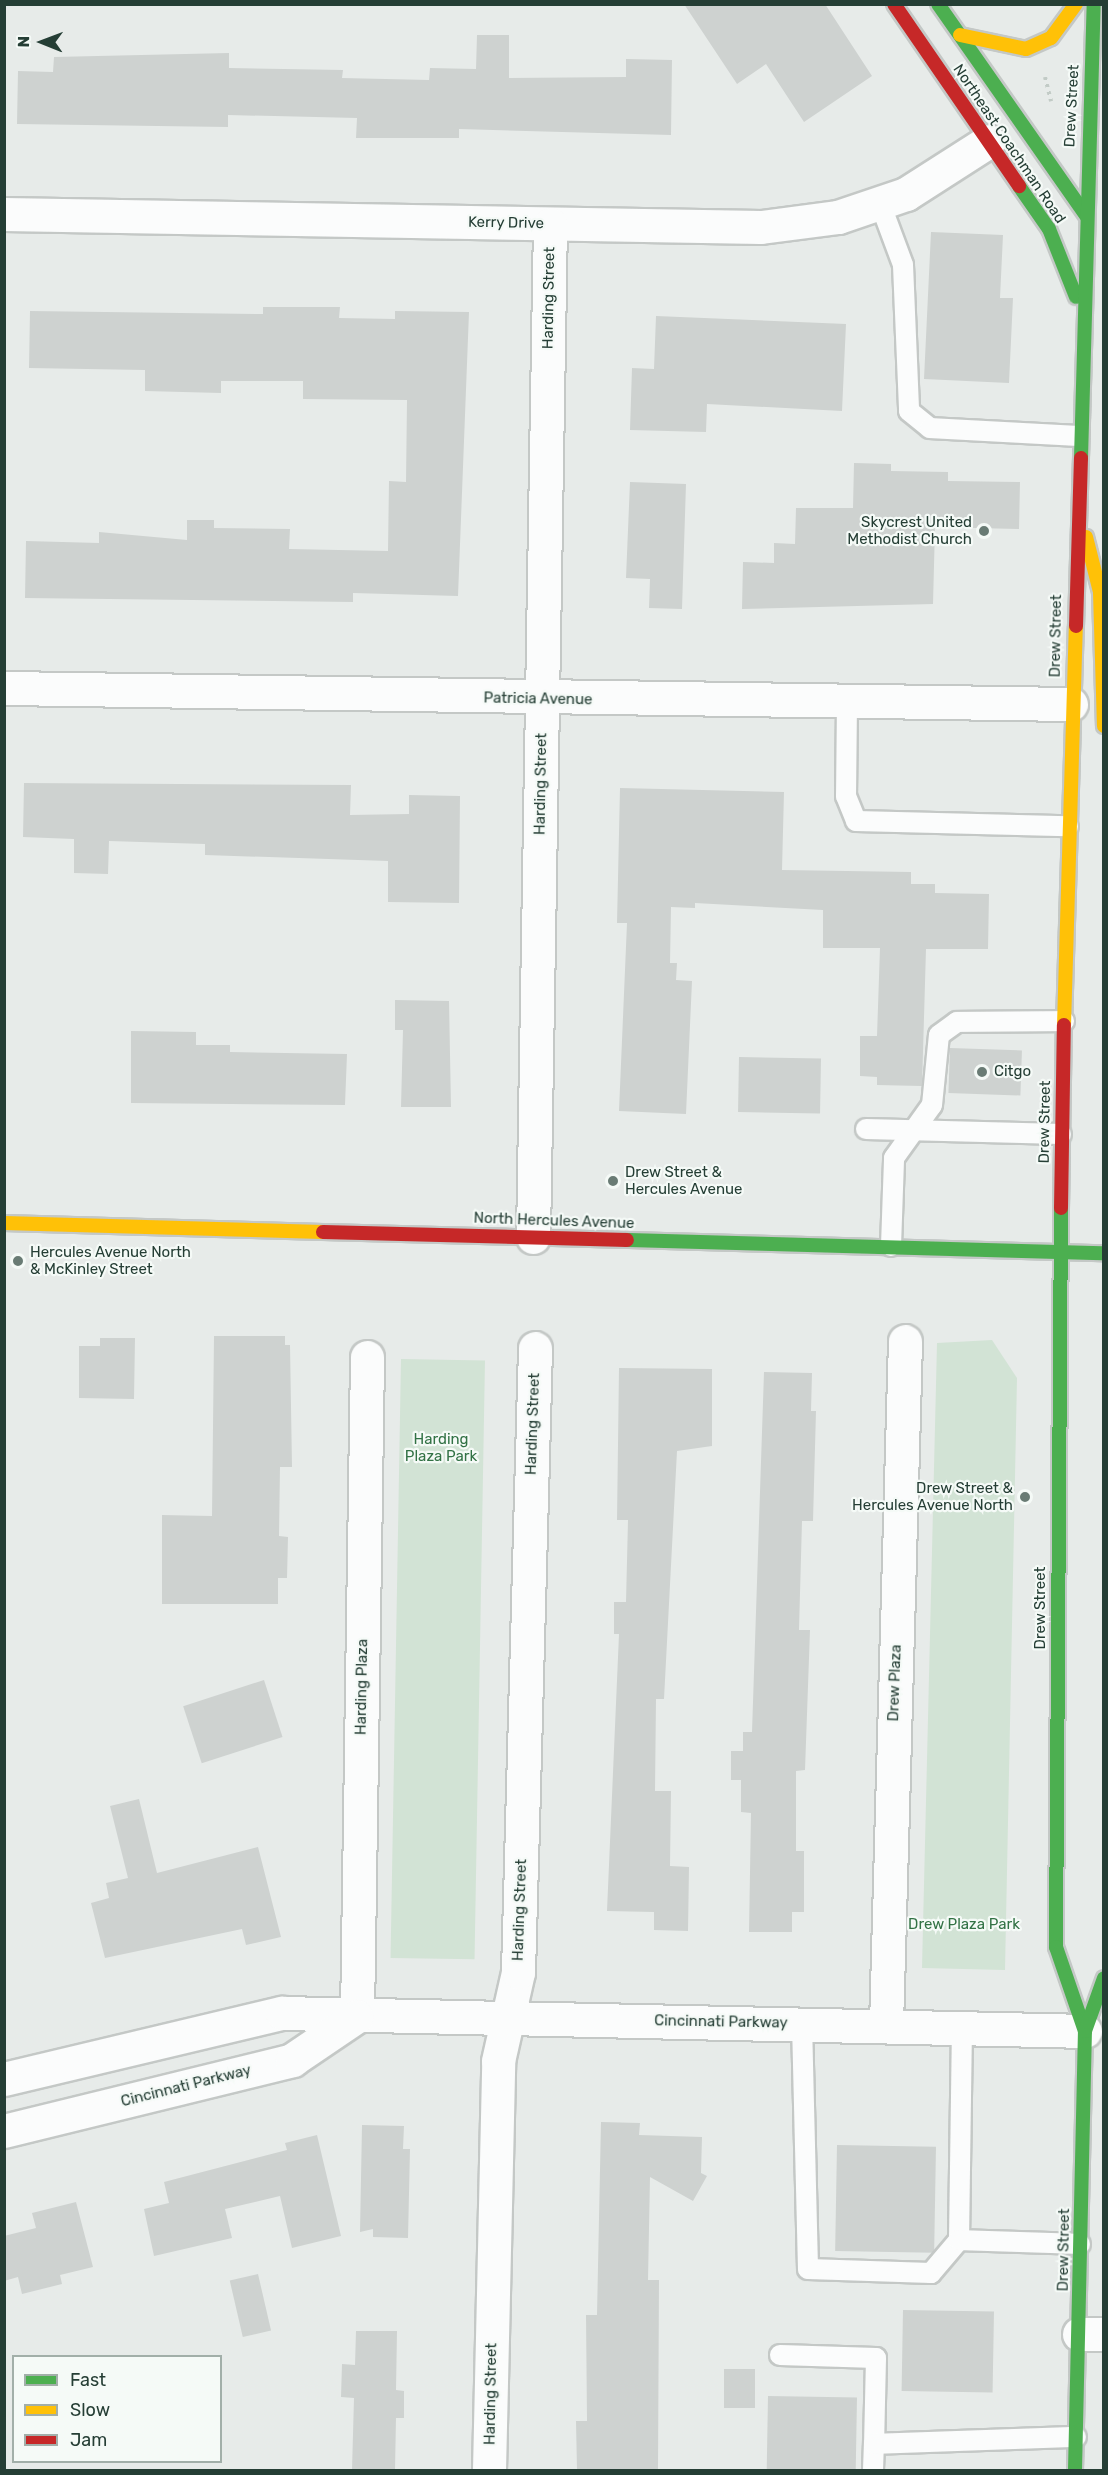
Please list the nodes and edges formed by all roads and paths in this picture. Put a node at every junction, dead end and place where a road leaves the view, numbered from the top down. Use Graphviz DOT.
graph roads {
  1 [pos="894,4"];
  2 [pos="938,4"];
  3 [pos="1076,4"];
  4 [pos="1094,4"];
  5 [pos="960,35"];
  6 [pos="1043,71"];
  7 [pos="1054,114"];
  8 [pos="989,141"];
  9 [pos="880,203"];
  10 [pos="1084,209"];
  11 [pos="4,214"];
  12 [pos="550,224"];
  13 [pos="1104,254"];
  14 [pos="1081,309"];
  15 [pos="1078,436"];
  16 [pos="1076,498"];
  17 [pos="4,688"];
  18 [pos="543,700"];
  19 [pos="847,702"];
  20 [pos="1071,704"];
  21 [pos="1104,726"];
  22 [pos="1068,826"];
  23 [pos="1064,1021"];
  24 [pos="866,1129"];
  25 [pos="919,1130"];
  26 [pos="1061,1134"];
  27 [pos="4,1223"];
  28 [pos="533,1237"];
  29 [pos="891,1246"];
  30 [pos="1059,1252"];
  31 [pos="1104,1253"];
  32 [pos="904,1341"];
  33 [pos="535,1348"];
  34 [pos="367,1357"];
  35 [pos="1104,1978"];
  36 [pos="357,2016"];
  37 [pos="507,2017"];
  38 [pos="802,2023"];
  39 [pos="886,2025"];
  40 [pos="962,2027"];
  41 [pos="1084,2031"];
  42 [pos="4,2079"];
  43 [pos="4,2131"];
  44 [pos="959,2241"];
  45 [pos="1080,2244"];
  46 [pos="1091,2334"];
  47 [pos="780,2355"];
  48 [pos="1076,2436"];
  49 [pos="874,2444"];
  50 [pos="489,2470"];
  51 [pos="873,2470"];
  52 [pos="1075,2470"];
  1 -- 8 [label="main road, Northeast Coachman Road"];
  2 -- 5 [label="main road, Northeast Coachman Road"];
  3 -- 5 [label="main road"];
  4 -- 10 [label="main road, Drew Street"];
  5 -- 10 [label="main road, Northeast Coachman Road"];
  6 -- 7 [label="path"];
  8 -- 9 [label="street, Kerry Drive"];
  8 -- 14 [label="main road, Northeast Coachman Road"];
  9 -- 12 [label="street, Kerry Drive"];
  9 -- 15 [label="lane"];
  10 -- 13 [label="main road, Drew Street"];
  10 -- 14 [label="main road, Drew Street"];
  11 -- 12 [label="street, Kerry Drive"];
  12 -- 18 [label="street, Harding Street"];
  14 -- 15 [label="main road, Drew Street"];
  15 -- 16 [label="main road, Drew Street"];
  16 -- 20 [label="main road, Drew Street"];
  16 -- 21 [label="main road"];
  17 -- 18 [label="street, Patricia Avenue"];
  18 -- 19 [label="street, Patricia Avenue"];
  18 -- 28 [label="street, Harding Street"];
  19 -- 20 [label="street, Patricia Avenue"];
  19 -- 22 [label="lane"];
  20 -- 22 [label="main road, Drew Street"];
  22 -- 23 [label="main road, Drew Street"];
  23 -- 25 [label="lane"];
  23 -- 26 [label="main road, Drew Street"];
  24 -- 25 [label="lane"];
  25 -- 26 [label="lane"];
  25 -- 29 [label="lane"];
  26 -- 30 [label="main road, Drew Street"];
  27 -- 28 [label="main road, North Hercules Avenue"];
  28 -- 29 [label="main road, North Hercules Avenue"];
  29 -- 30 [label="main road, North Hercules Avenue"];
  30 -- 31 [label="main road, North Hercules Avenue"];
  30 -- 41 [label="main road, Drew Street"];
  32 -- 39 [label="street, Drew Plaza"];
  33 -- 37 [label="street, Harding Street"];
  34 -- 36 [label="street, Harding Plaza"];
  35 -- 41 [label="main road, Drew Street"];
  36 -- 37 [label="street, Cincinnati Parkway"];
  36 -- 42 [label="street, Cincinnati Parkway"];
  36 -- 43 [label="street, Cincinnati Parkway"];
  37 -- 38 [label="street, Cincinnati Parkway"];
  37 -- 50 [label="street, Harding Street"];
  38 -- 39 [label="street, Cincinnati Parkway"];
  38 -- 44 [label="lane"];
  39 -- 40 [label="street, Cincinnati Parkway"];
  40 -- 41 [label="street, Cincinnati Parkway"];
  40 -- 44 [label="lane"];
  41 -- 45 [label="main road, Drew Street"];
  44 -- 45 [label="lane"];
  45 -- 46 [label="main road, Drew Street"];
  46 -- 48 [label="main road, Drew Street"];
  47 -- 49 [label="lane"];
  48 -- 49 [label="lane"];
  48 -- 52 [label="main road, Drew Street"];
  49 -- 51 [label="lane"];
}
